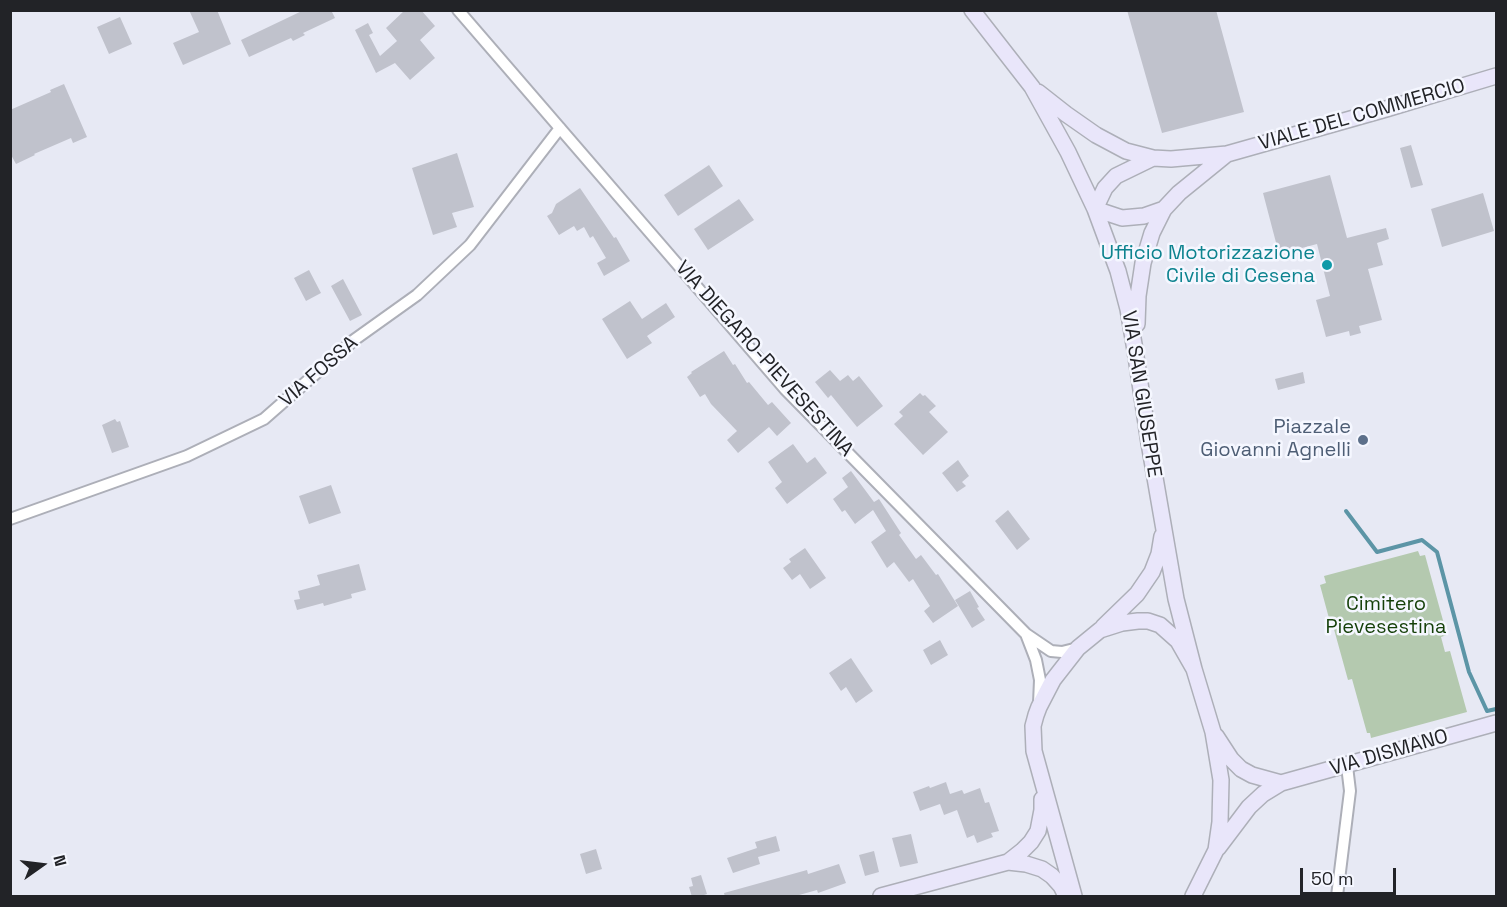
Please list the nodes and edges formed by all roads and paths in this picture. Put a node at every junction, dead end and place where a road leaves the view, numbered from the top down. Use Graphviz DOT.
graph roads {
  1 [pos="458,10"];
  2 [pos="972,10"];
  3 [pos="1497,76"];
  4 [pos="1032,87"];
  5 [pos="560,128"];
  6 [pos="1227,154"];
  7 [pos="1153,158"];
  8 [pos="1095,209"];
  9 [pos="1164,209"];
  10 [pos="1135,350"];
  11 [pos="10,519"];
  12 [pos="1164,531"];
  13 [pos="1100,630"];
  14 [pos="1026,634"];
  15 [pos="1078,648"];
  16 [pos="1194,669"];
  17 [pos="1039,707"];
  18 [pos="1497,723"];
  19 [pos="1213,732"];
  20 [pos="1347,766"];
  21 [pos="1281,783"];
  22 [pos="1042,784"];
  23 [pos="1216,850"];
  24 [pos="1008,862"];
  25 [pos="880,897"];
  26 [pos="1066,897"];
  27 [pos="1074,897"];
  28 [pos="1193,897"];
  29 [pos="1337,897"];
  1 -- 5 [label="street, VIA DIEGARO-PIEVESESTINA"];
  2 -- 4 [label="main road, VIA SAN GIUSEPPE"];
  3 -- 6 [label="main road, VIALE DEL COMMERCIO"];
  4 -- 7 [label="main road, VIALE DEL COMMERCIO"];
  4 -- 8 [label="main road, VIA SAN GIUSEPPE"];
  5 -- 11 [label="street, VIA FOSSA"];
  5 -- 14 [label="street, VIA DIEGARO-PIEVESESTINA"];
  6 -- 7 [label="main road, VIALE DEL COMMERCIO"];
  6 -- 9 [label="main road, VIALE DEL COMMERCIO"];
  7 -- 8 [label="main road, VIALE DEL COMMERCIO"];
  8 -- 9 [label="main road, VIALE DEL COMMERCIO"];
  8 -- 10 [label="main road, VIA SAN GIUSEPPE"];
  9 -- 10 [label="main road, VIALE DEL COMMERCIO"];
  10 -- 12 [label="main road, VIA SAN GIUSEPPE"];
  12 -- 13 [label="main road, VIA SAN GIUSEPPE"];
  12 -- 16 [label="main road, VIA SAN GIUSEPPE"];
  13 -- 15 [label="main road, VIA SAN GIUSEPPE"];
  13 -- 16 [label="main road"];
  14 -- 15 [label="street, VIA DIEGARO-PIEVESESTINA"];
  14 -- 17 [label="street, VIA DIEGARO-PIEVESESTINA"];
  15 -- 17 [label="main road, VIA SAN GIUSEPPE"];
  16 -- 19 [label="main road"];
  17 -- 22 [label="main road, VIA SAN GIUSEPPE"];
  18 -- 20 [label="main road, VIA DISMANO"];
  19 -- 21 [label="main road, VIA DISMANO"];
  19 -- 23 [label="main road"];
  20 -- 21 [label="main road, VIA DISMANO"];
  20 -- 29 [label="street"];
  21 -- 23 [label="main road, VIA DISMANO"];
  22 -- 24 [label="main road"];
  22 -- 27 [label="main road"];
  23 -- 28 [label="main road"];
  24 -- 25 [label="main road"];
  24 -- 26 [label="main road"];
}
